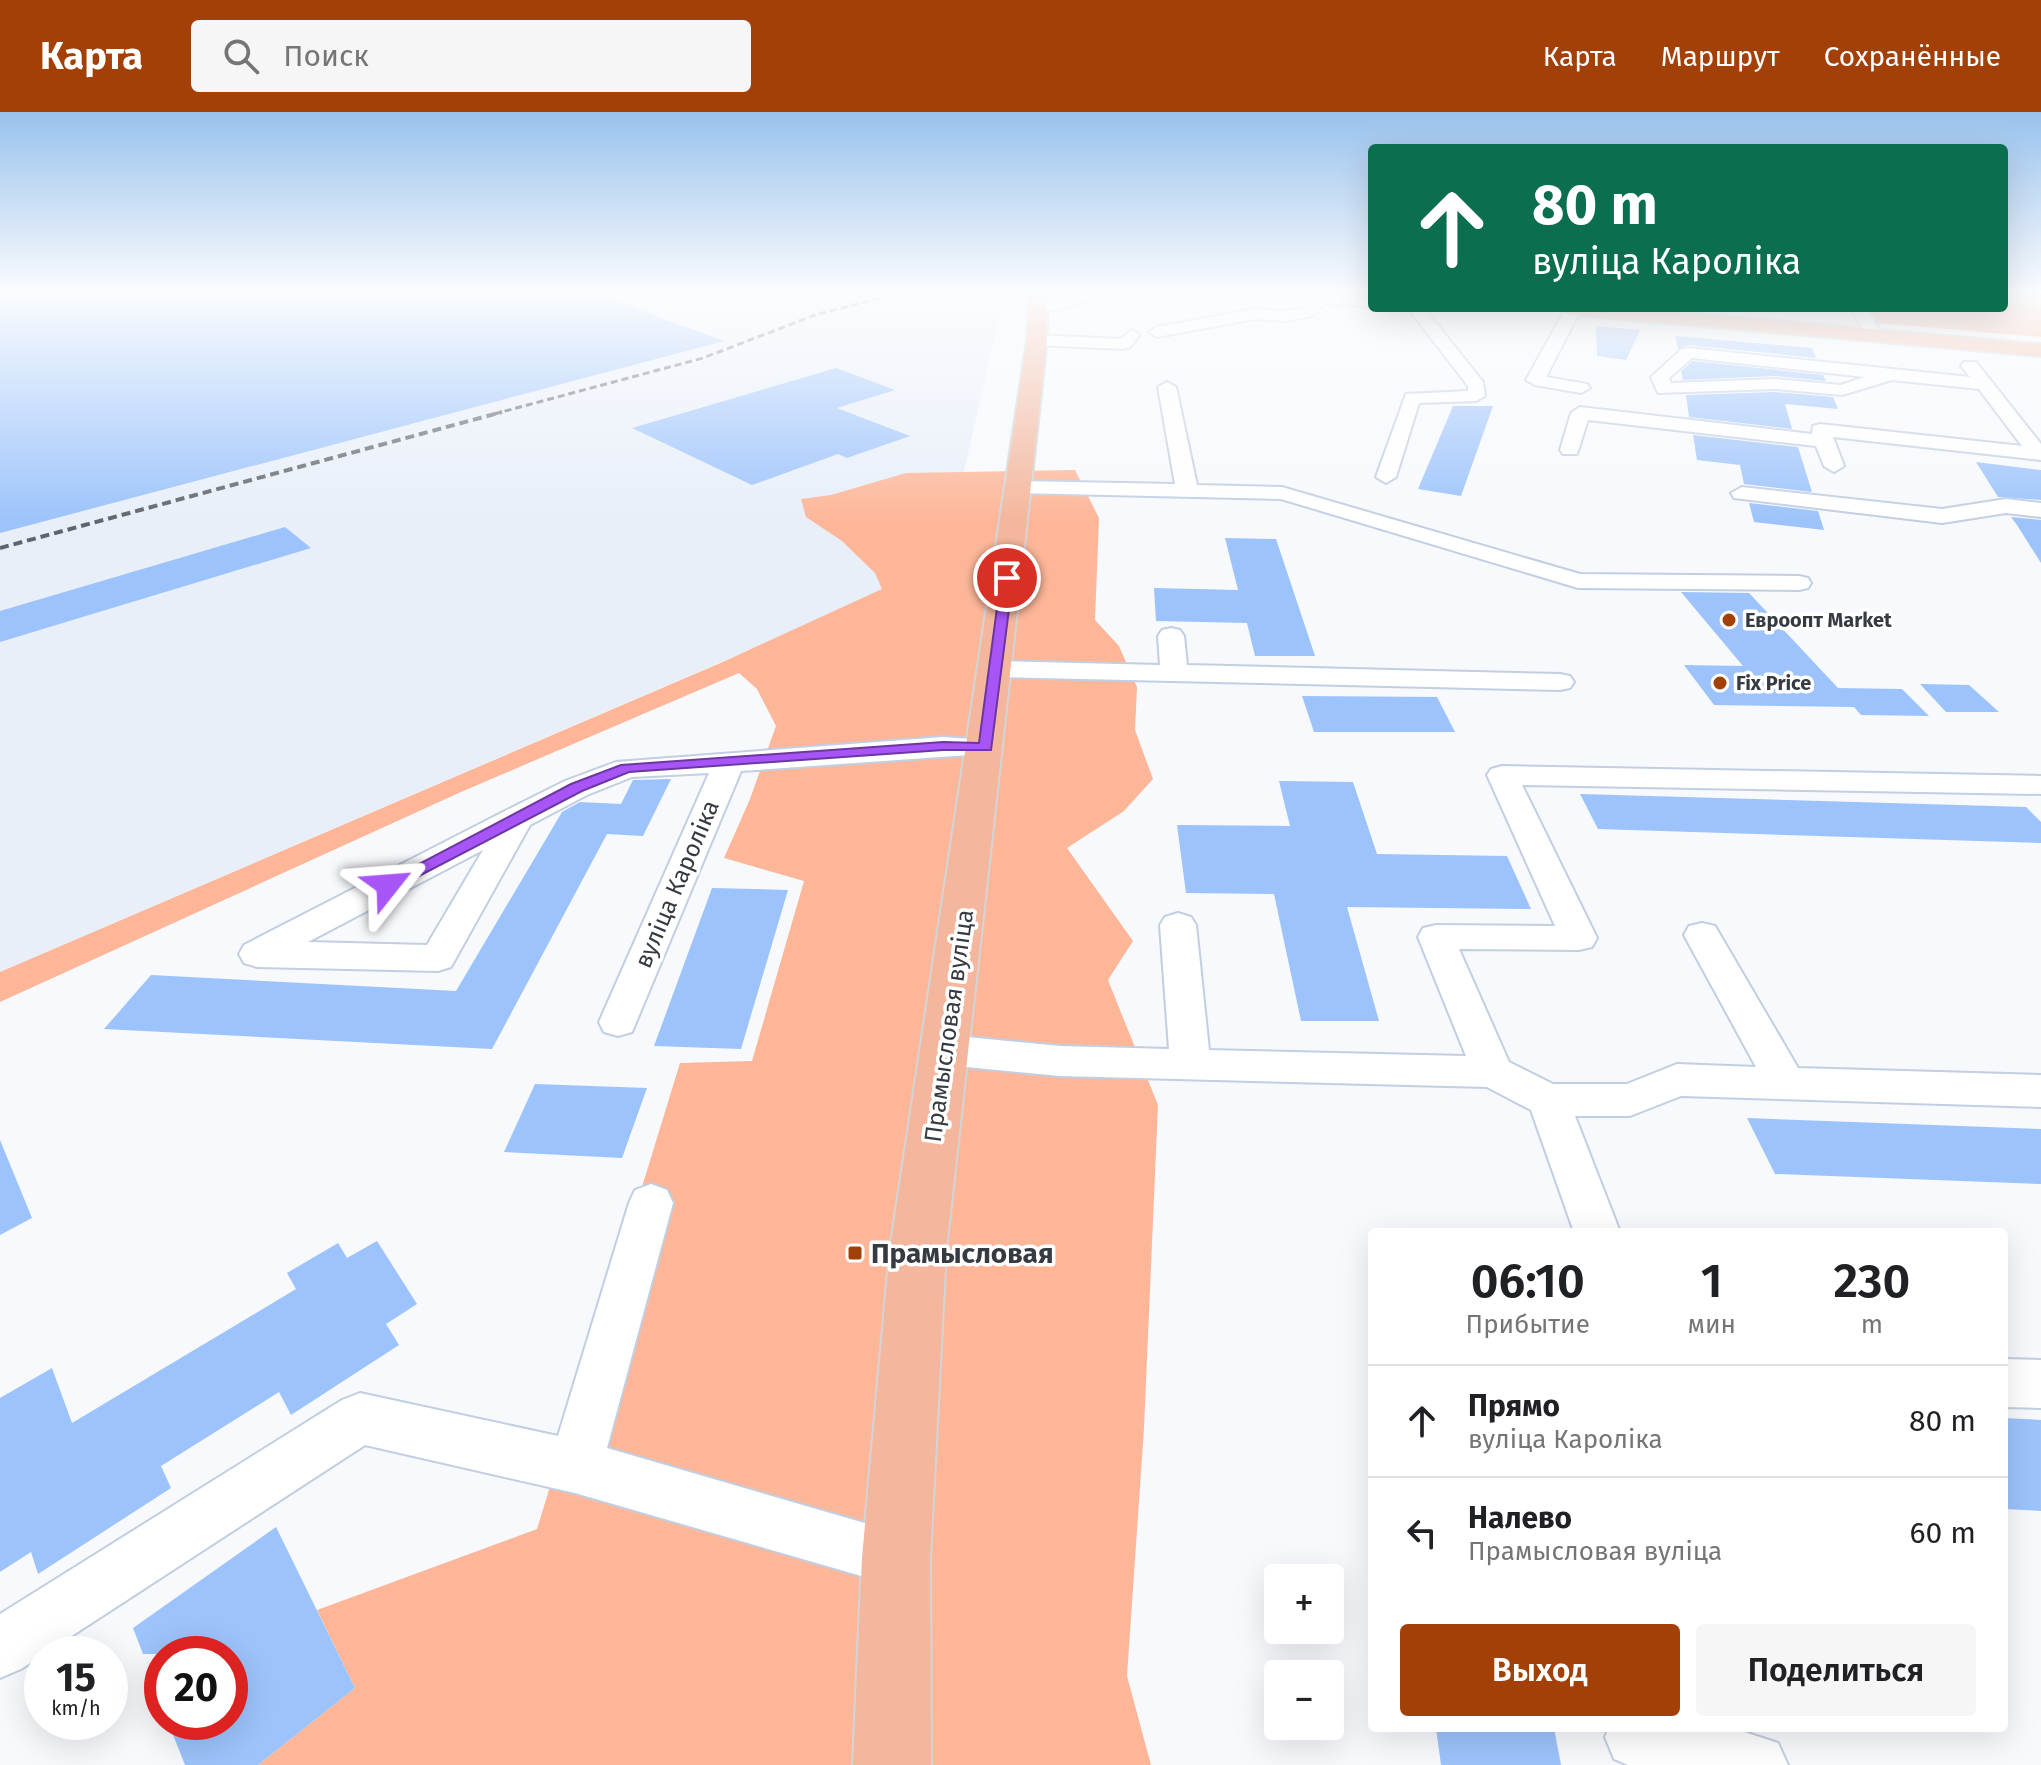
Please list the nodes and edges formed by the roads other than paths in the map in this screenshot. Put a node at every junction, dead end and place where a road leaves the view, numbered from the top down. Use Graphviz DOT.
graph roads {
  1 [pos="1033,368"];
  2 [pos="1463,368"];
  3 [pos="1541,368"];
  4 [pos="1670,368"];
  5 [pos="1835,368"];
  6 [pos="1972,368"];
  7 [pos="1892,374"];
  8 [pos="1983,384"];
  9 [pos="1167,387"];
  10 [pos="1581,388"];
  11 [pos="1824,441"];
  12 [pos="1570,450"];
  13 [pos="2039,453"];
  14 [pos="1834,466"];
  15 [pos="1386,477"];
  16 [pos="1018,487"];
  17 [pos="1187,490"];
  18 [pos="1742,493"];
  19 [pos="2041,510"];
  20 [pos="1799,583"];
  21 [pos="1171,636"];
  22 [pos="996,669"];
  23 [pos="1174,673"];
  24 [pos="1560,682"];
  25 [pos="986,747"];
  26 [pos="729,763"];
  27 [pos="2041,785"];
  28 [pos="518,817"];
  29 [pos="1178,925"];
  30 [pos="1702,935"];
  31 [pos="618,1022"];
  32 [pos="946,1050"];
  33 [pos="1190,1063"];
  34 [pos="1493,1072"];
  35 [pos="1786,1083"];
  36 [pos="2041,1091"];
  37 [pos="1548,1100"];
  38 [pos="651,1203"];
  39 [pos="1596,1228"];
  40 [pos="2008,1383"];
  41 [pos="2041,1384"];
  42 [pos="575,1466"];
  43 [pos="896,1558"];
  44 [pos="0,1648"];
  45 [pos="1637,1743"];
  46 [pos="892,1765"];
  47 [pos="1756,1765"];
  1 -- 16 [label="main road, Прамысловая вуліца"];
  2 -- 15 [label="street"];
  3 -- 10 [label="street"];
  4 -- 7 [label="street"];
  5 -- 7 [label="street"];
  6 -- 8 [label="street"];
  7 -- 8 [label="street"];
  8 -- 13 [label="street"];
  9 -- 17 [label="street"];
  11 -- 12 [label="street"];
  11 -- 13 [label="street"];
  11 -- 14 [label="street"];
  16 -- 17 [label="street"];
  16 -- 22 [label="main road, Прамысловая вуліца"];
  17 -- 20 [label="street"];
  18 -- 19 [label="street"];
  21 -- 23 [label="street"];
  22 -- 23 [label="street"];
  22 -- 25 [label="main road, Прамысловая вуліца"];
  23 -- 24 [label="street"];
  25 -- 26 [label="street"];
  25 -- 32 [label="main road, Прамысловая вуліца"];
  26 -- 28 [label="street"];
  26 -- 31 [label="street, вуліца Кароліка"];
  27 -- 34 [label="street"];
  28 -- 28 [label="street"];
  29 -- 33 [label="street"];
  30 -- 35 [label="street"];
  32 -- 33 [label="street"];
  32 -- 43 [label="main road, Прамысловая вуліца"];
  33 -- 34 [label="street"];
  34 -- 37 [label="street"];
  35 -- 36 [label="street"];
  35 -- 37 [label="street"];
  37 -- 39 [label="street"];
  38 -- 42 [label="street"];
  40 -- 41 [label="street"];
  42 -- 43 [label="street"];
  42 -- 44 [label="street"];
  43 -- 46 [label="main road, Прамысловая вуліца"];
  45 -- 47 [label="street"];
}
